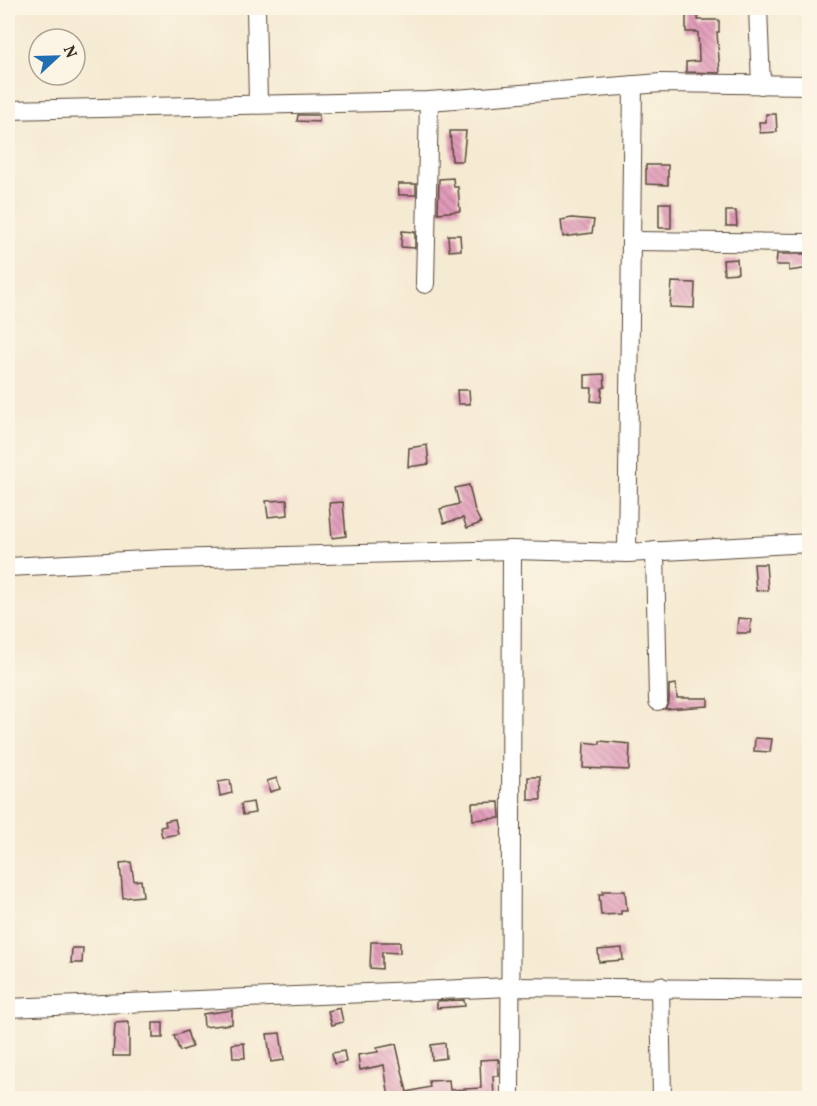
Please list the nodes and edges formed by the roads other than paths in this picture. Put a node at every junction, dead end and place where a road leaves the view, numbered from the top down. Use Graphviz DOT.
graph roads {
  1 [pos="256,8"];
  2 [pos="758,8"];
  3 [pos="633,85"];
  4 [pos="761,85"];
  5 [pos="810,85"];
  6 [pos="429,101"];
  7 [pos="258,104"];
  8 [pos="8,110"];
  9 [pos="631,241"];
  10 [pos="810,243"];
  11 [pos="425,284"];
  12 [pos="810,543"];
  13 [pos="512,550"];
  14 [pos="655,551"];
  15 [pos="627,553"];
  16 [pos="8,567"];
  17 [pos="658,700"];
  18 [pos="660,986"];
  19 [pos="511,987"];
  20 [pos="810,990"];
  21 [pos="8,1008"];
  22 [pos="510,1098"];
  23 [pos="662,1098"];
  1 -- 7 [label="street"];
  2 -- 4 [label="street"];
  3 -- 4 [label="street"];
  3 -- 6 [label="street"];
  3 -- 9 [label="street"];
  4 -- 5 [label="street"];
  6 -- 7 [label="street"];
  6 -- 11 [label="street"];
  7 -- 8 [label="street"];
  9 -- 10 [label="street"];
  9 -- 15 [label="street"];
  12 -- 14 [label="street"];
  13 -- 15 [label="street"];
  13 -- 16 [label="street"];
  13 -- 19 [label="street"];
  14 -- 15 [label="street"];
  14 -- 17 [label="street"];
  18 -- 19 [label="street"];
  18 -- 20 [label="street"];
  18 -- 23 [label="street"];
  19 -- 21 [label="street"];
  19 -- 22 [label="street"];
}
